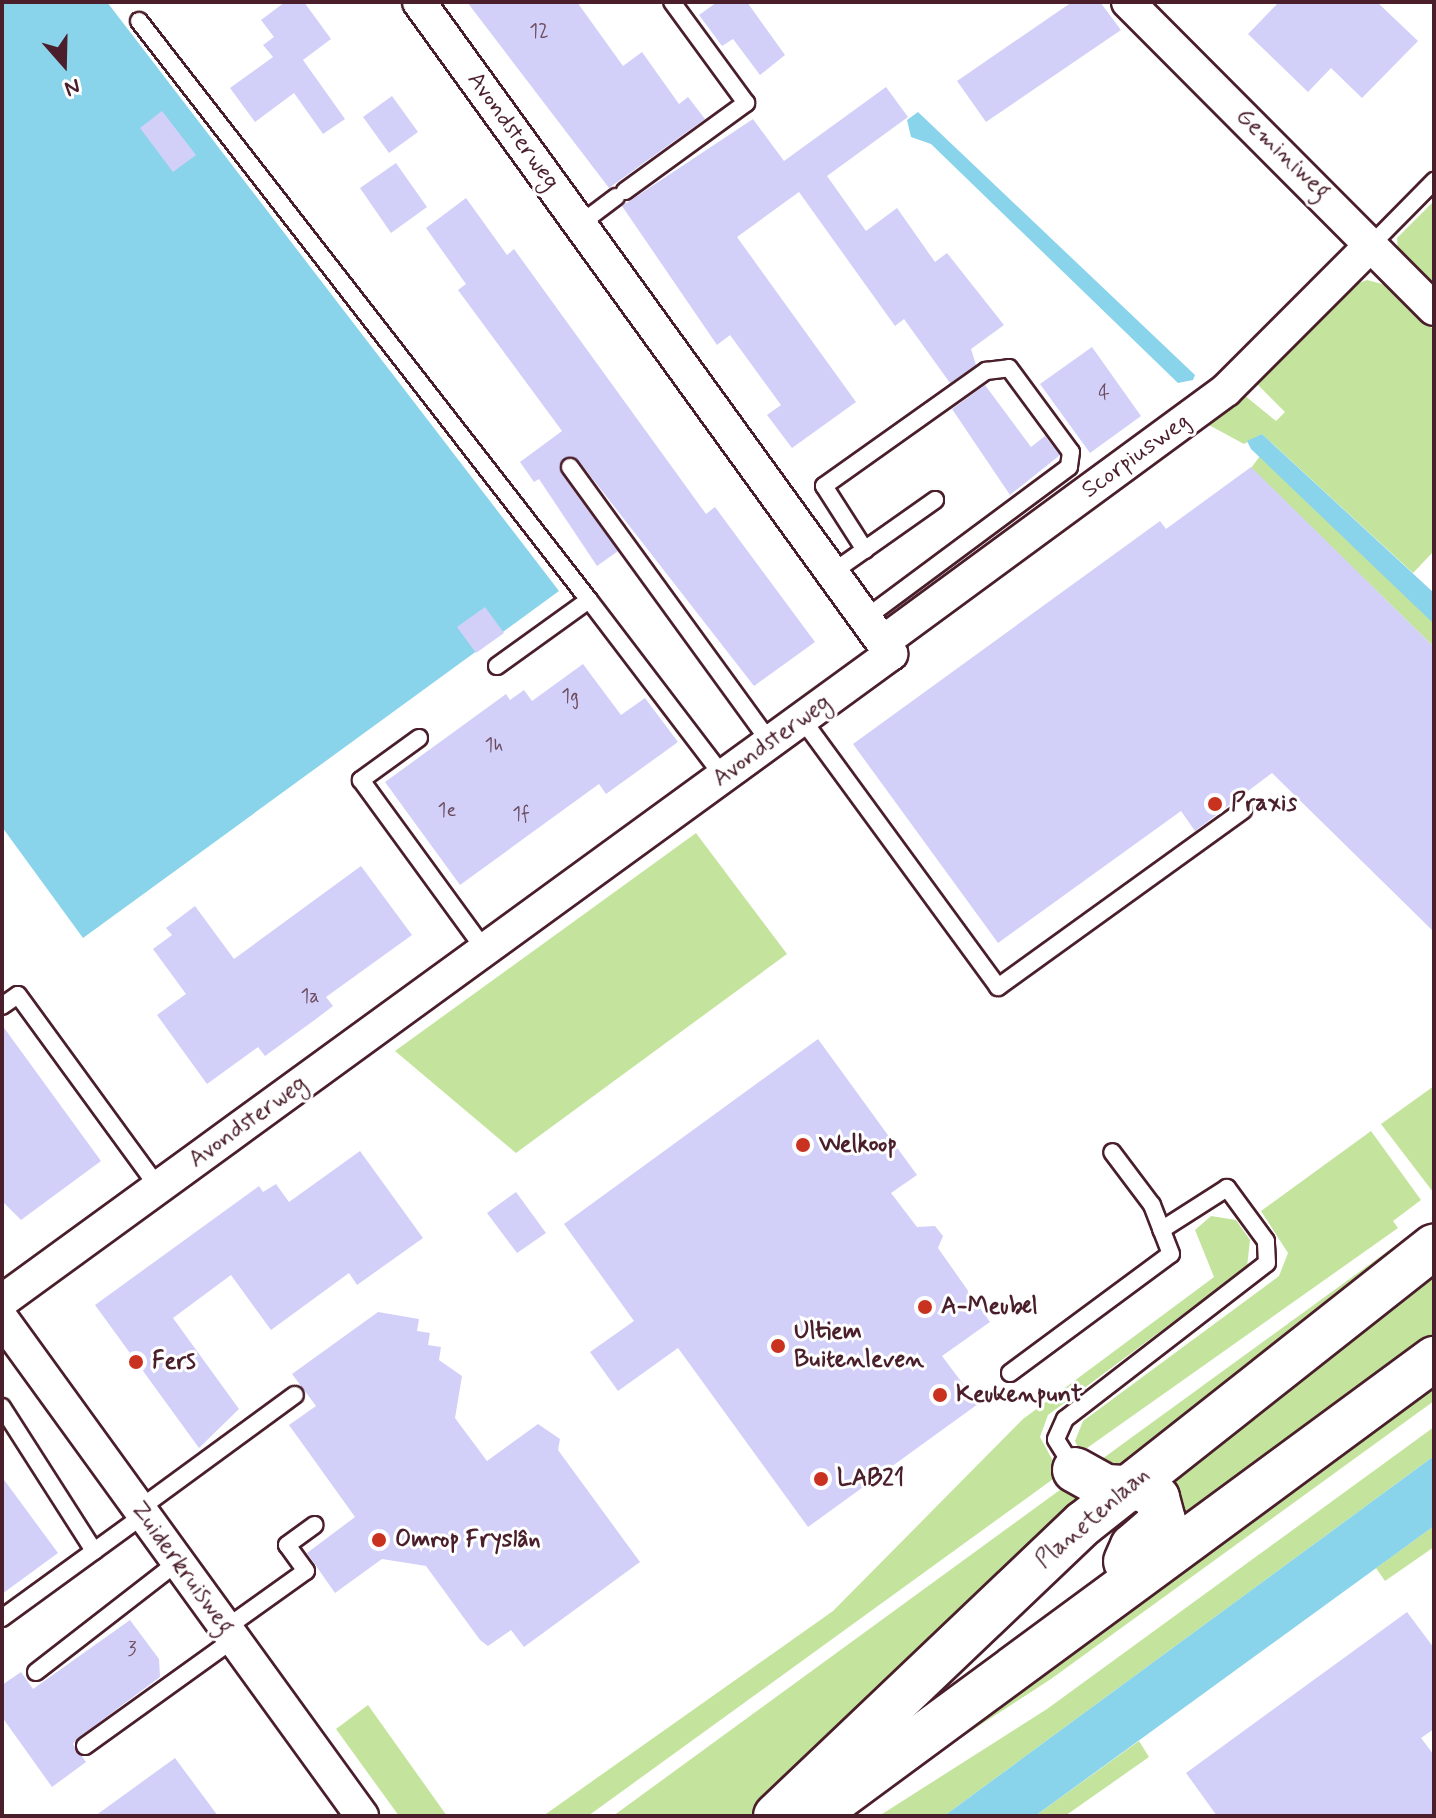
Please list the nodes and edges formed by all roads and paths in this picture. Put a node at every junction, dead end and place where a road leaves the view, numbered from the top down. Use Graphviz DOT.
graph roads {
  1 [pos="419,2"];
  2 [pos="672,2"];
  3 [pos="1128,2"];
  4 [pos="139,21"];
  5 [pos="1434,181"];
  6 [pos="580,224"];
  7 [pos="1369,247"];
  8 [pos="1434,309"];
  9 [pos="570,467"];
  10 [pos="935,500"];
  11 [pos="865,550"];
  12 [pos="833,572"];
  13 [pos="589,600"];
  14 [pos="874,630"];
  15 [pos="497,666"];
  16 [pos="802,719"];
  17 [pos="419,738"];
  18 [pos="770,742"];
  19 [pos="723,776"];
  20 [pos="1243,810"];
  21 [pos="485,950"];
  22 [pos="2,1006"];
  23 [pos="1112,1152"];
  24 [pos="158,1187"];
  25 [pos="1161,1230"];
  26 [pos="1434,1247"];
  27 [pos="2,1301"];
  28 [pos="2,1319"];
  29 [pos="1434,1359"];
  30 [pos="1010,1373"];
  31 [pos="295,1395"];
  32 [pos="2,1407"];
  33 [pos="1075,1470"];
  34 [pos="1124,1491"];
  35 [pos="142,1512"];
  36 [pos="1084,1523"];
  37 [pos="315,1525"];
  38 [pos="94,1551"];
  39 [pos="178,1562"];
  40 [pos="1034,1569"];
  41 [pos="1116,1591"];
  42 [pos="2,1618"];
  43 [pos="230,1634"];
  44 [pos="1028,1655"];
  45 [pos="36,1672"];
  46 [pos="85,1746"];
  47 [pos="362,1816"];
  48 [pos="776,1816"];
  49 [pos="813,1816"];
  1 -- 6 [label="street, Avondsterweg"];
  2 -- 6 [label="lane"];
  3 -- 7 [label="street, Geminiweg"];
  4 -- 13 [label="lane"];
  5 -- 7 [label="lane"];
  6 -- 12 [label="street, Avondsterweg"];
  7 -- 8 [label="street, Geminiweg"];
  7 -- 14 [label="street, Scorpiusweg"];
  9 -- 18 [label="lane"];
  10 -- 11 [label="lane"];
  11 -- 12 [label="lane"];
  11 -- 14 [label="lane"];
  12 -- 14 [label="street, Avondsterweg"];
  13 -- 15 [label="lane"];
  13 -- 19 [label="lane"];
  14 -- 16 [label="street, Avondsterweg"];
  16 -- 18 [label="street, Avondsterweg"];
  16 -- 20 [label="lane"];
  17 -- 21 [label="lane"];
  18 -- 19 [label="street, Avondsterweg"];
  19 -- 21 [label="street, Avondsterweg"];
  21 -- 24 [label="street, Avondsterweg"];
  22 -- 24 [label="lane"];
  23 -- 25 [label="lane"];
  24 -- 27 [label="street, Avondsterweg"];
  25 -- 30 [label="lane"];
  25 -- 33 [label="lane"];
  26 -- 34 [label="main road, Planetenlaan"];
  28 -- 35 [label="street, Zuiderkruisweg"];
  29 -- 41 [label="main road"];
  31 -- 35 [label="lane"];
  32 -- 38 [label="lane"];
  33 -- 34 [label="main road"];
  33 -- 36 [label="main road"];
  34 -- 36 [label="main road, Planetenlaan"];
  34 -- 41 [label="main road"];
  35 -- 38 [label="lane"];
  35 -- 39 [label="street, Zuiderkruisweg"];
  36 -- 40 [label="main road, Planetenlaan"];
  37 -- 43 [label="lane"];
  38 -- 42 [label="lane"];
  39 -- 43 [label="street, Zuiderkruisweg"];
  39 -- 45 [label="lane"];
  40 -- 44 [label="main road"];
  40 -- 48 [label="main road, Planetenlaan"];
  41 -- 44 [label="main road"];
  43 -- 46 [label="lane"];
  43 -- 47 [label="street, Zuiderkruisweg"];
  44 -- 49 [label="main road"];
}
